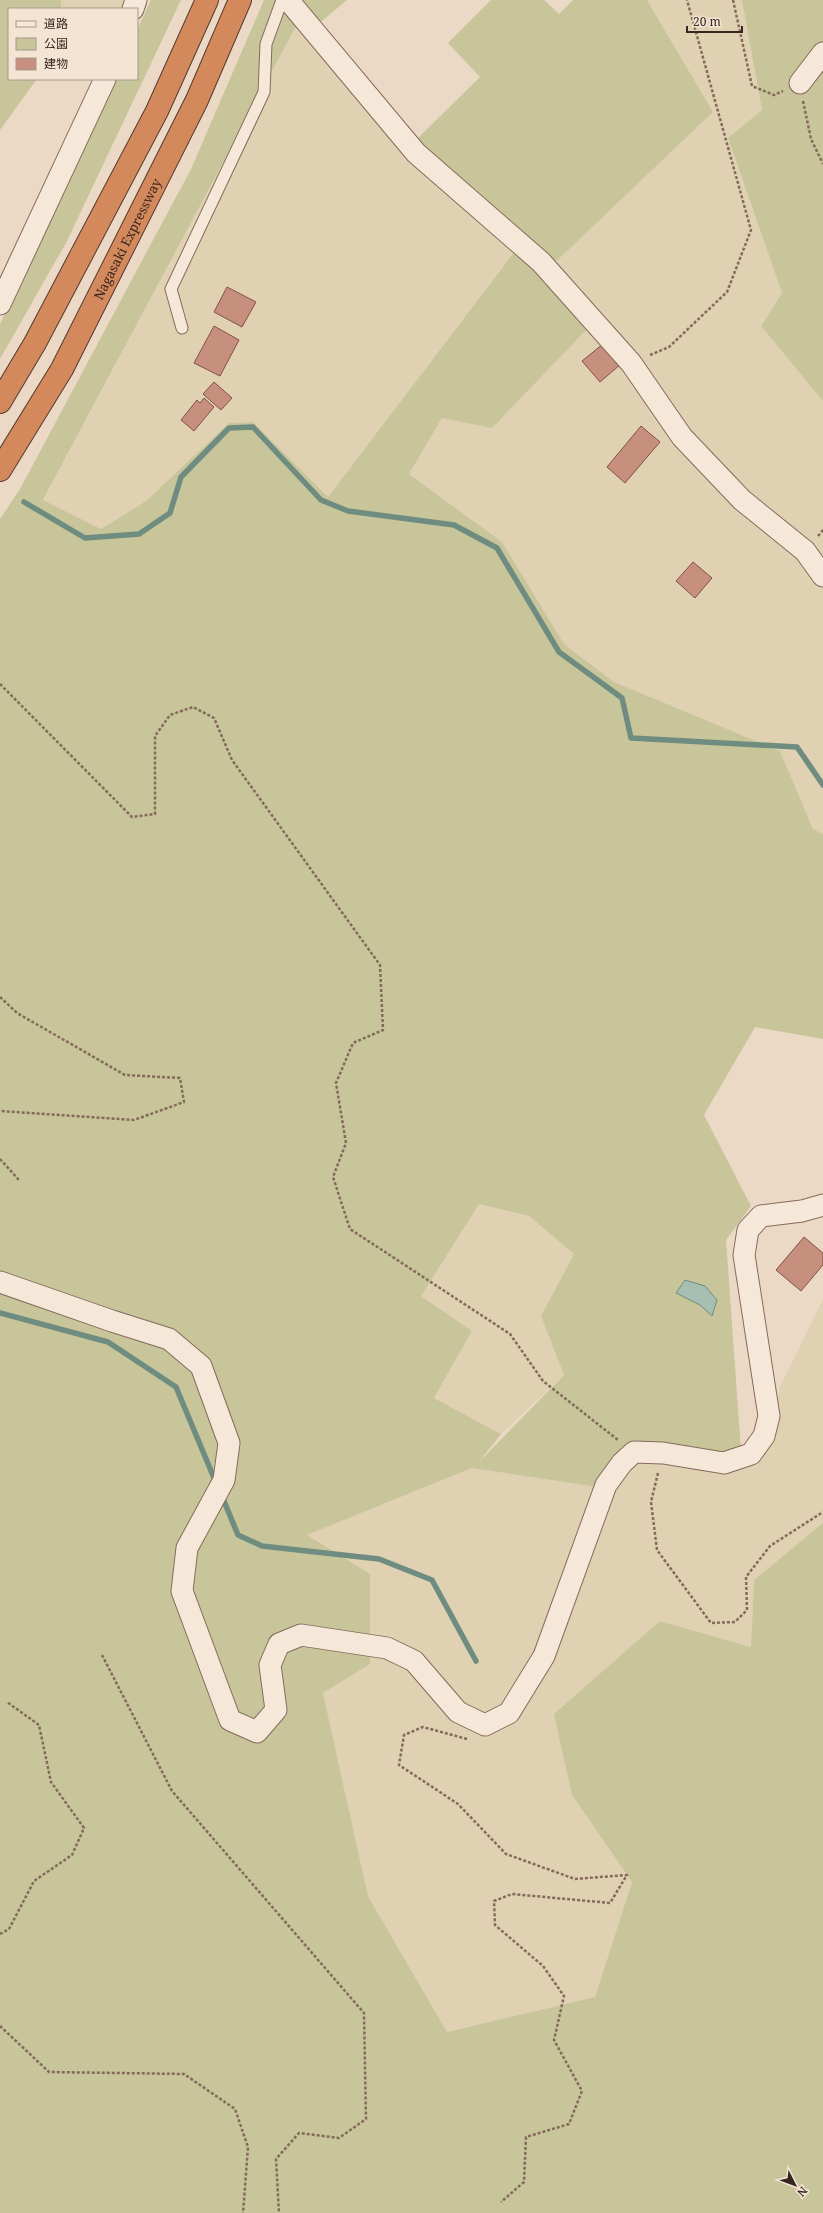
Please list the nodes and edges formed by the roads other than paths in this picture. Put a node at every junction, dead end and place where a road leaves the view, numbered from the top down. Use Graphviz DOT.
graph roads {
  1 [pos="207,0"];
  2 [pos="240,0"];
  3 [pos="282,0"];
  4 [pos="288,0"];
  5 [pos="823,53"];
  6 [pos="105,80"];
  7 [pos="800,84"];
  8 [pos="0,304"];
  9 [pos="182,328"];
  10 [pos="0,402"];
  11 [pos="0,470"];
  12 [pos="823,576"];
  13 [pos="823,1205"];
  14 [pos="0,1282"];
  1 -- 10 [label="highway"];
  2 -- 11 [label="highway, Nagasaki Expressway"];
  3 -- 9 [label="lane"];
  4 -- 12 [label="street"];
  5 -- 7 [label="street"];
  6 -- 8 [label="street"];
  13 -- 14 [label="street"];
}
